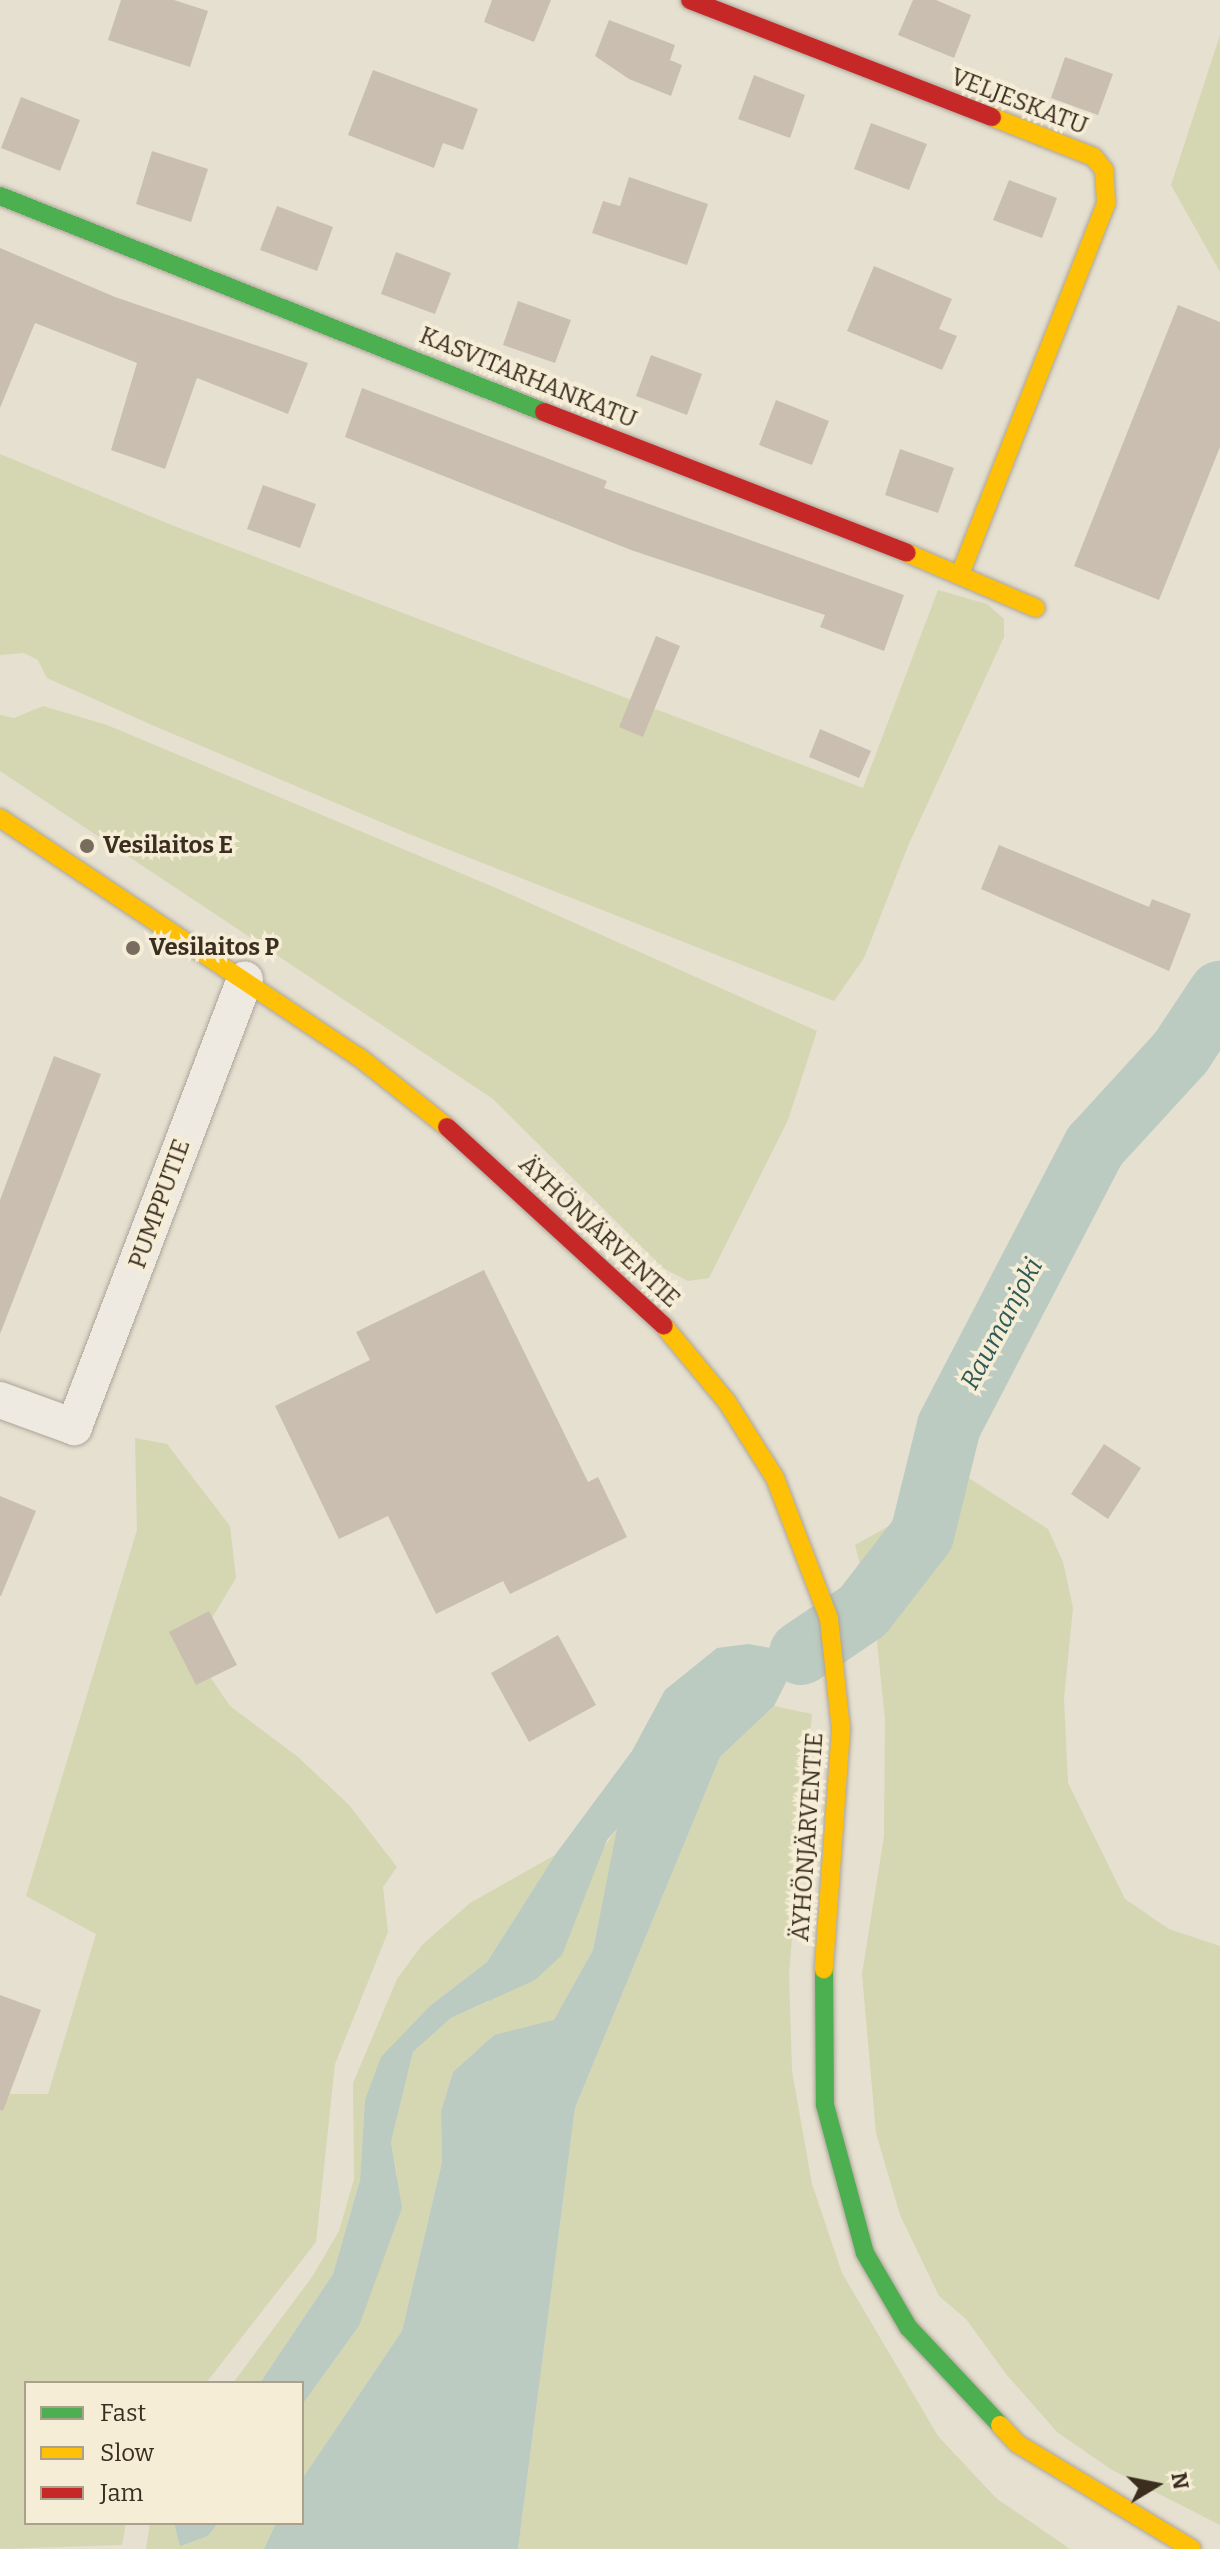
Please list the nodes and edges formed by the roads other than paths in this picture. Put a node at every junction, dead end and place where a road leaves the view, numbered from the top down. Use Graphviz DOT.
graph roads {
  1 [pos="690,0"];
  2 [pos="0,196"];
  3 [pos="961,572"];
  4 [pos="1036,608"];
  5 [pos="0,818"];
  6 [pos="245,980"];
  7 [pos="0,1400"];
  8 [pos="1192,2549"];
  1 -- 3 [label="main road, VELJESKATU"];
  2 -- 3 [label="main road, KASVITARHANKATU"];
  3 -- 4 [label="main road, KASVITARHANKATU"];
  5 -- 6 [label="main road, ÄYHÖNJÄRVENTIE"];
  6 -- 7 [label="street, PUMPPUTIE"];
  6 -- 8 [label="main road, ÄYHÖNJÄRVENTIE"];
}
